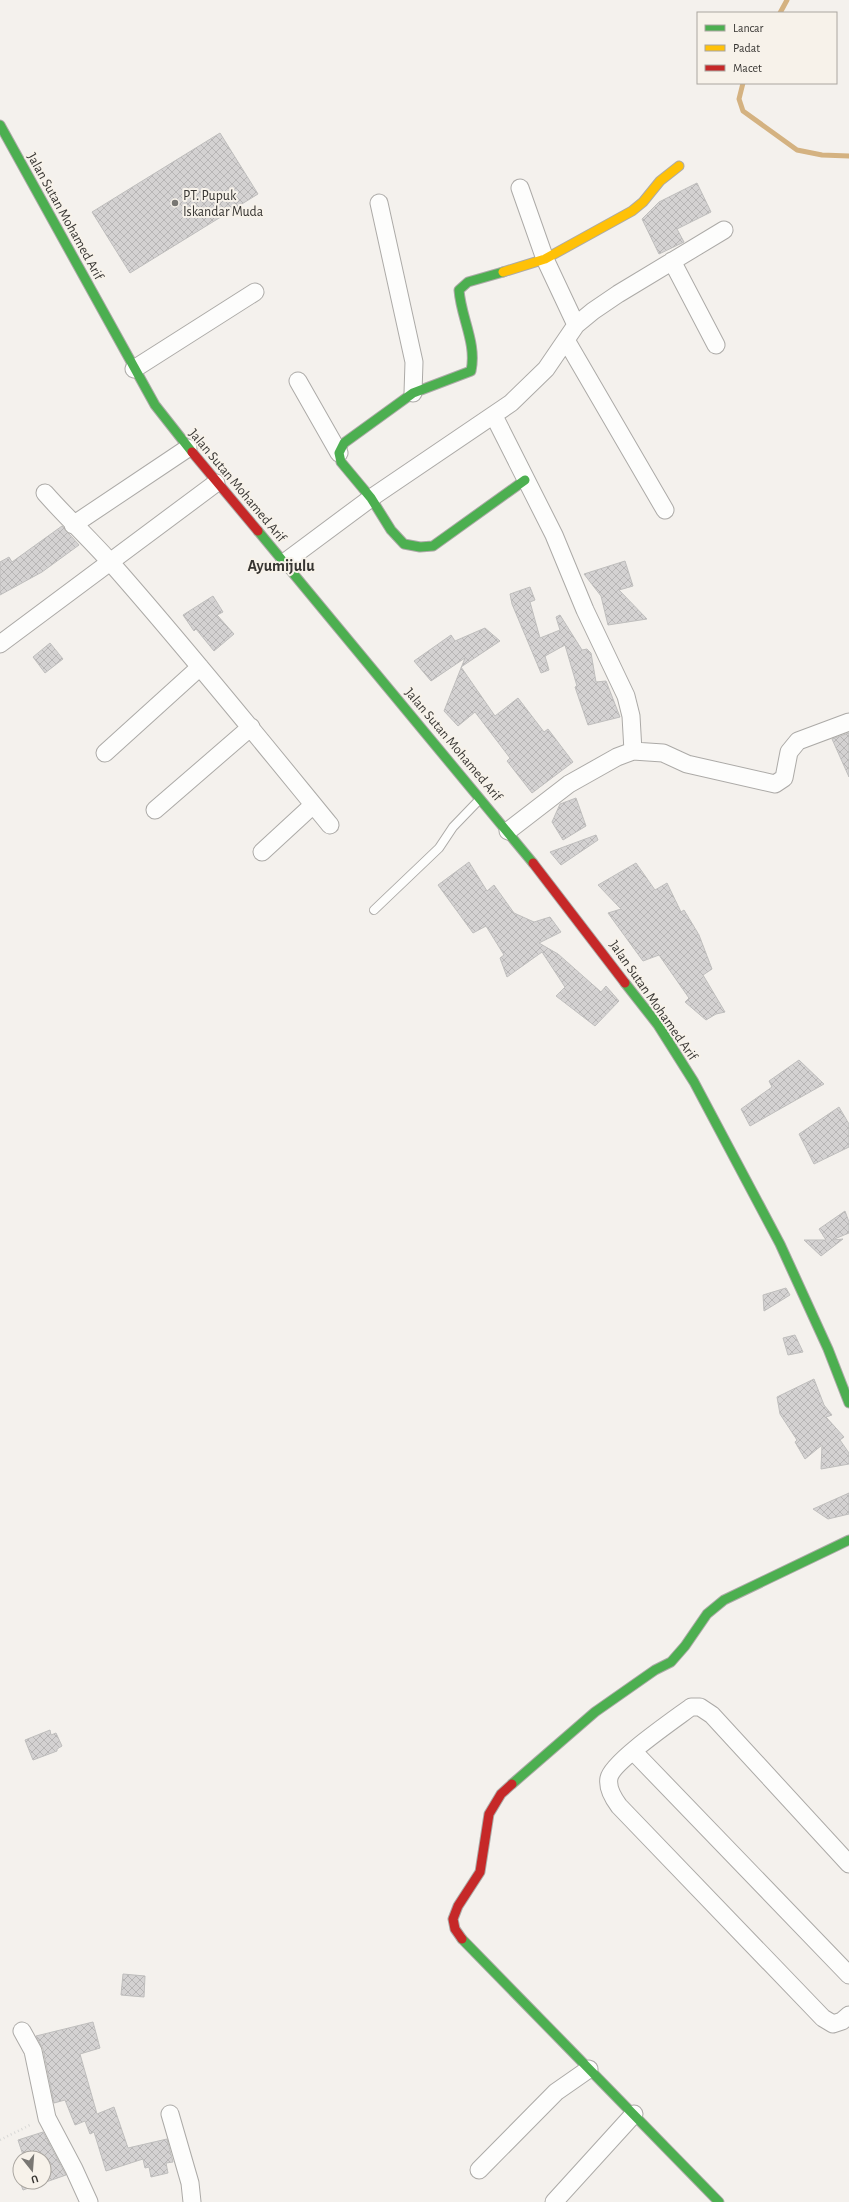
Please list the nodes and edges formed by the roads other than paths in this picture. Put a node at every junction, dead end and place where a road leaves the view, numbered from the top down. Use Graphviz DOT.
graph roads {
  1 [pos="0,124"];
  2 [pos="679,166"];
  3 [pos="520,188"];
  4 [pos="379,203"];
  5 [pos="724,230"];
  6 [pos="545,259"];
  7 [pos="672,261"];
  8 [pos="255,292"];
  9 [pos="576,326"];
  10 [pos="566,340"];
  11 [pos="716,345"];
  12 [pos="134,369"];
  13 [pos="298,381"];
  14 [pos="413,393"];
  15 [pos="494,416"];
  16 [pos="188,448"];
  17 [pos="339,452"];
  18 [pos="525,480"];
  19 [pos="216,482"];
  20 [pos="45,493"];
  21 [pos="371,498"];
  22 [pos="665,510"];
  23 [pos="73,525"];
  24 [pos="110,562"];
  25 [pos="285,562"];
  26 [pos="0,644"];
  27 [pos="200,667"];
  28 [pos="849,722"];
  29 [pos="251,727"];
  30 [pos="633,751"];
  31 [pos="105,753"];
  32 [pos="481,799"];
  33 [pos="313,804"];
  34 [pos="155,810"];
  35 [pos="330,825"];
  36 [pos="508,831"];
  37 [pos="262,852"];
  38 [pos="374,910"];
  39 [pos="849,1403"];
  40 [pos="849,1540"];
  41 [pos="633,1751"];
  42 [pos="849,1864"];
  43 [pos="849,1975"];
  44 [pos="849,2015"];
  45 [pos="22,2031"];
  46 [pos="589,2069"];
  47 [pos="170,2114"];
  48 [pos="634,2114"];
  49 [pos="478,2170"];
  50 [pos="712,2200"];
  51 [pos="88,2202"];
  52 [pos="192,2202"];
  53 [pos="554,2202"];
  1 -- 12 [label="street, Jalan Sutan Mohamed Arif"];
  2 -- 6 [label="street"];
  3 -- 6 [label="street"];
  4 -- 14 [label="street"];
  5 -- 7 [label="street"];
  6 -- 9 [label="street"];
  6 -- 14 [label="street"];
  7 -- 9 [label="street"];
  7 -- 11 [label="street"];
  8 -- 12 [label="street"];
  9 -- 10 [label="street"];
  10 -- 15 [label="street"];
  10 -- 22 [label="street"];
  12 -- 16 [label="street, Jalan Sutan Mohamed Arif"];
  13 -- 17 [label="street"];
  14 -- 17 [label="street"];
  15 -- 18 [label="street"];
  15 -- 21 [label="street"];
  16 -- 19 [label="street, Jalan Sutan Mohamed Arif"];
  16 -- 23 [label="street"];
  17 -- 21 [label="street"];
  18 -- 21 [label="street"];
  18 -- 30 [label="street"];
  19 -- 24 [label="street"];
  19 -- 25 [label="street, Jalan Sutan Mohamed Arif"];
  20 -- 23 [label="street"];
  21 -- 25 [label="street"];
  23 -- 24 [label="street"];
  24 -- 26 [label="street"];
  24 -- 27 [label="street"];
  25 -- 32 [label="street, Jalan Sutan Mohamed Arif"];
  27 -- 29 [label="street"];
  27 -- 31 [label="street"];
  28 -- 30 [label="street"];
  29 -- 33 [label="street"];
  29 -- 34 [label="street"];
  30 -- 36 [label="street"];
  32 -- 36 [label="street, Jalan Sutan Mohamed Arif"];
  32 -- 38 [label="lane"];
  33 -- 35 [label="street"];
  33 -- 37 [label="street"];
  36 -- 39 [label="street, Jalan Sutan Mohamed Arif"];
  40 -- 46 [label="street"];
  41 -- 42 [label="street"];
  41 -- 43 [label="street"];
  41 -- 44 [label="street"];
  45 -- 51 [label="street"];
  46 -- 48 [label="street"];
  46 -- 49 [label="street"];
  47 -- 52 [label="street"];
  48 -- 50 [label="street"];
  48 -- 53 [label="street"];
}
